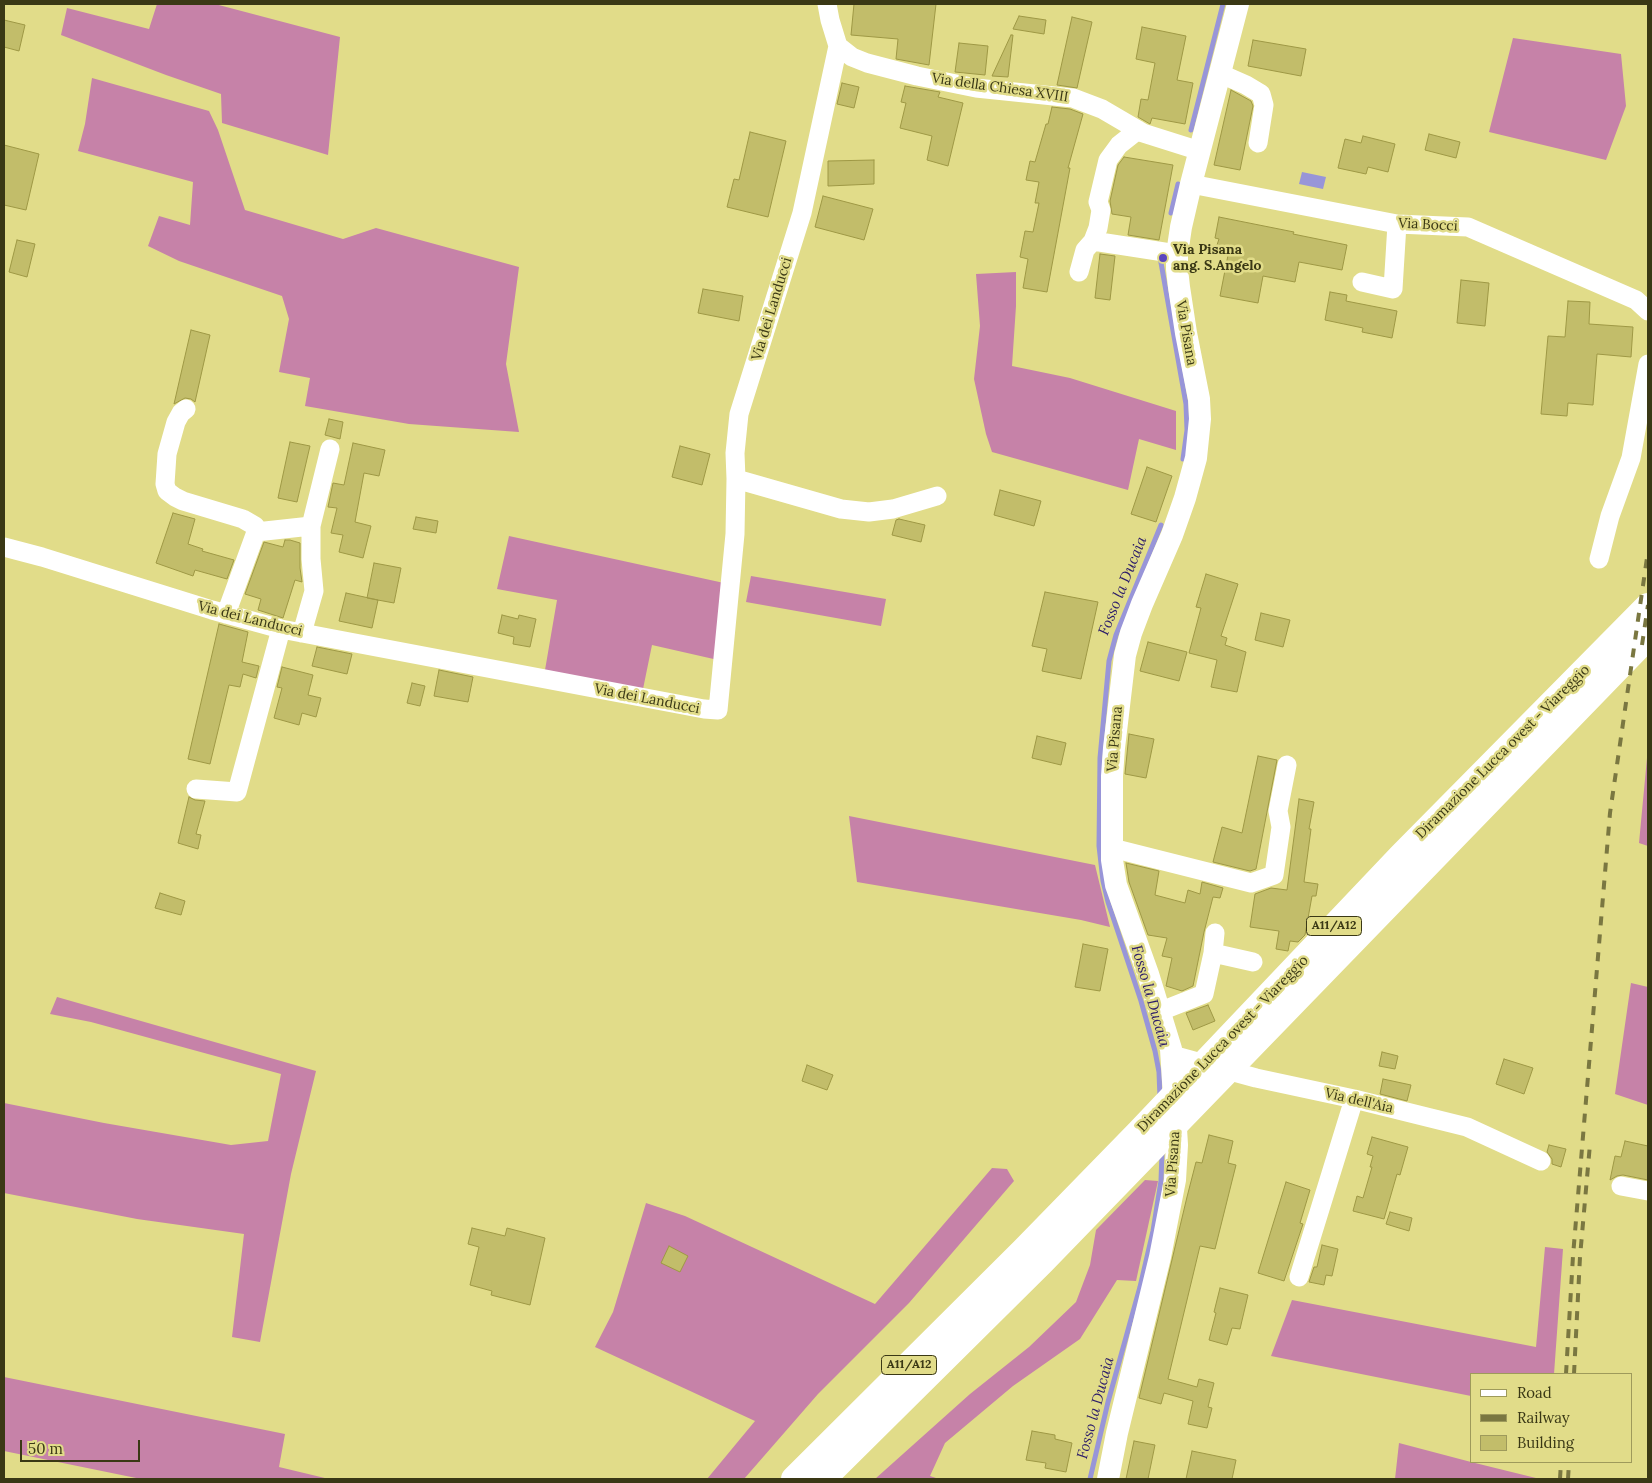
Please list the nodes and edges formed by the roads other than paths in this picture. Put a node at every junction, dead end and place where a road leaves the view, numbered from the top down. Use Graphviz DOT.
graph roads {
  1 [pos="828,4"];
  2 [pos="1238,4"];
  3 [pos="838,46"];
  4 [pos="1221,74"];
  5 [pos="1138,130"];
  6 [pos="1258,143"];
  7 [pos="1200,150"];
  8 [pos="1191,184"];
  9 [pos="1397,224"];
  10 [pos="1094,241"];
  11 [pos="1177,254"];
  12 [pos="1079,272"];
  13 [pos="1362,282"];
  14 [pos="1648,311"];
  15 [pos="1648,364"];
  16 [pos="186,409"];
  17 [pos="330,449"];
  18 [pos="736,479"];
  19 [pos="937,496"];
  20 [pos="311,526"];
  21 [pos="256,532"];
  22 [pos="4,547"];
  23 [pos="1599,559"];
  24 [pos="1648,606"];
  25 [pos="226,614"];
  26 [pos="281,629"];
  27 [pos="302,633"];
  28 [pos="1648,637"];
  29 [pos="1287,765"];
  30 [pos="196,789"];
  31 [pos="1112,848"];
  32 [pos="1215,934"];
  33 [pos="1213,953"];
  34 [pos="1253,962"];
  35 [pos="1161,1011"];
  36 [pos="1172,1056"];
  37 [pos="1354,1098"];
  38 [pos="1541,1161"];
  39 [pos="1621,1186"];
  40 [pos="1648,1191"];
  41 [pos="1033,1256"];
  42 [pos="1299,1277"];
  43 [pos="794,1479"];
  44 [pos="823,1479"];
  45 [pos="1108,1479"];
  1 -- 3 [label="street"];
  2 -- 4 [label="main road, Via Pisana"];
  3 -- 5 [label="street, Via della Chiesa XVIII"];
  3 -- 18 [label="street, Via dei Landucci"];
  4 -- 6 [label="street"];
  4 -- 7 [label="main road, Via Pisana"];
  5 -- 7 [label="street, Via della Chiesa XVIII"];
  5 -- 10 [label="street"];
  7 -- 8 [label="main road, Via Pisana"];
  8 -- 9 [label="street, Via Bocci"];
  8 -- 11 [label="main road, Via Pisana"];
  9 -- 13 [label="street"];
  9 -- 14 [label="street, Via Bocci"];
  10 -- 11 [label="street"];
  10 -- 12 [label="street"];
  11 -- 31 [label="main road, Via Pisana"];
  15 -- 23 [label="street"];
  16 -- 21 [label="street"];
  17 -- 20 [label="street"];
  18 -- 19 [label="street"];
  18 -- 27 [label="street, Via dei Landucci"];
  20 -- 21 [label="street"];
  20 -- 27 [label="street"];
  21 -- 25 [label="street"];
  22 -- 25 [label="street, Via dei Landucci"];
  24 -- 41 [label="highway, Diramazione Lucca ovest - Viareggio / A11/A12"];
  25 -- 26 [label="street, Via dei Landucci"];
  26 -- 27 [label="street, Via dei Landucci"];
  26 -- 30 [label="street"];
  28 -- 41 [label="highway, Diramazione Lucca ovest - Viareggio / A11/A12"];
  29 -- 31 [label="street"];
  31 -- 35 [label="main road, Via Pisana"];
  32 -- 33 [label="street"];
  33 -- 34 [label="street"];
  33 -- 35 [label="street"];
  35 -- 36 [label="main road, Via Pisana"];
  36 -- 37 [label="street, Via dell'Aia"];
  36 -- 45 [label="main road, Via Pisana"];
  37 -- 38 [label="street, Via dell'Aia"];
  37 -- 42 [label="street"];
  39 -- 40 [label="street"];
  41 -- 43 [label="highway, Diramazione Lucca ovest - Viareggio / A11/A12"];
  41 -- 44 [label="highway, Diramazione Lucca ovest - Viareggio / A11/A12"];
}
